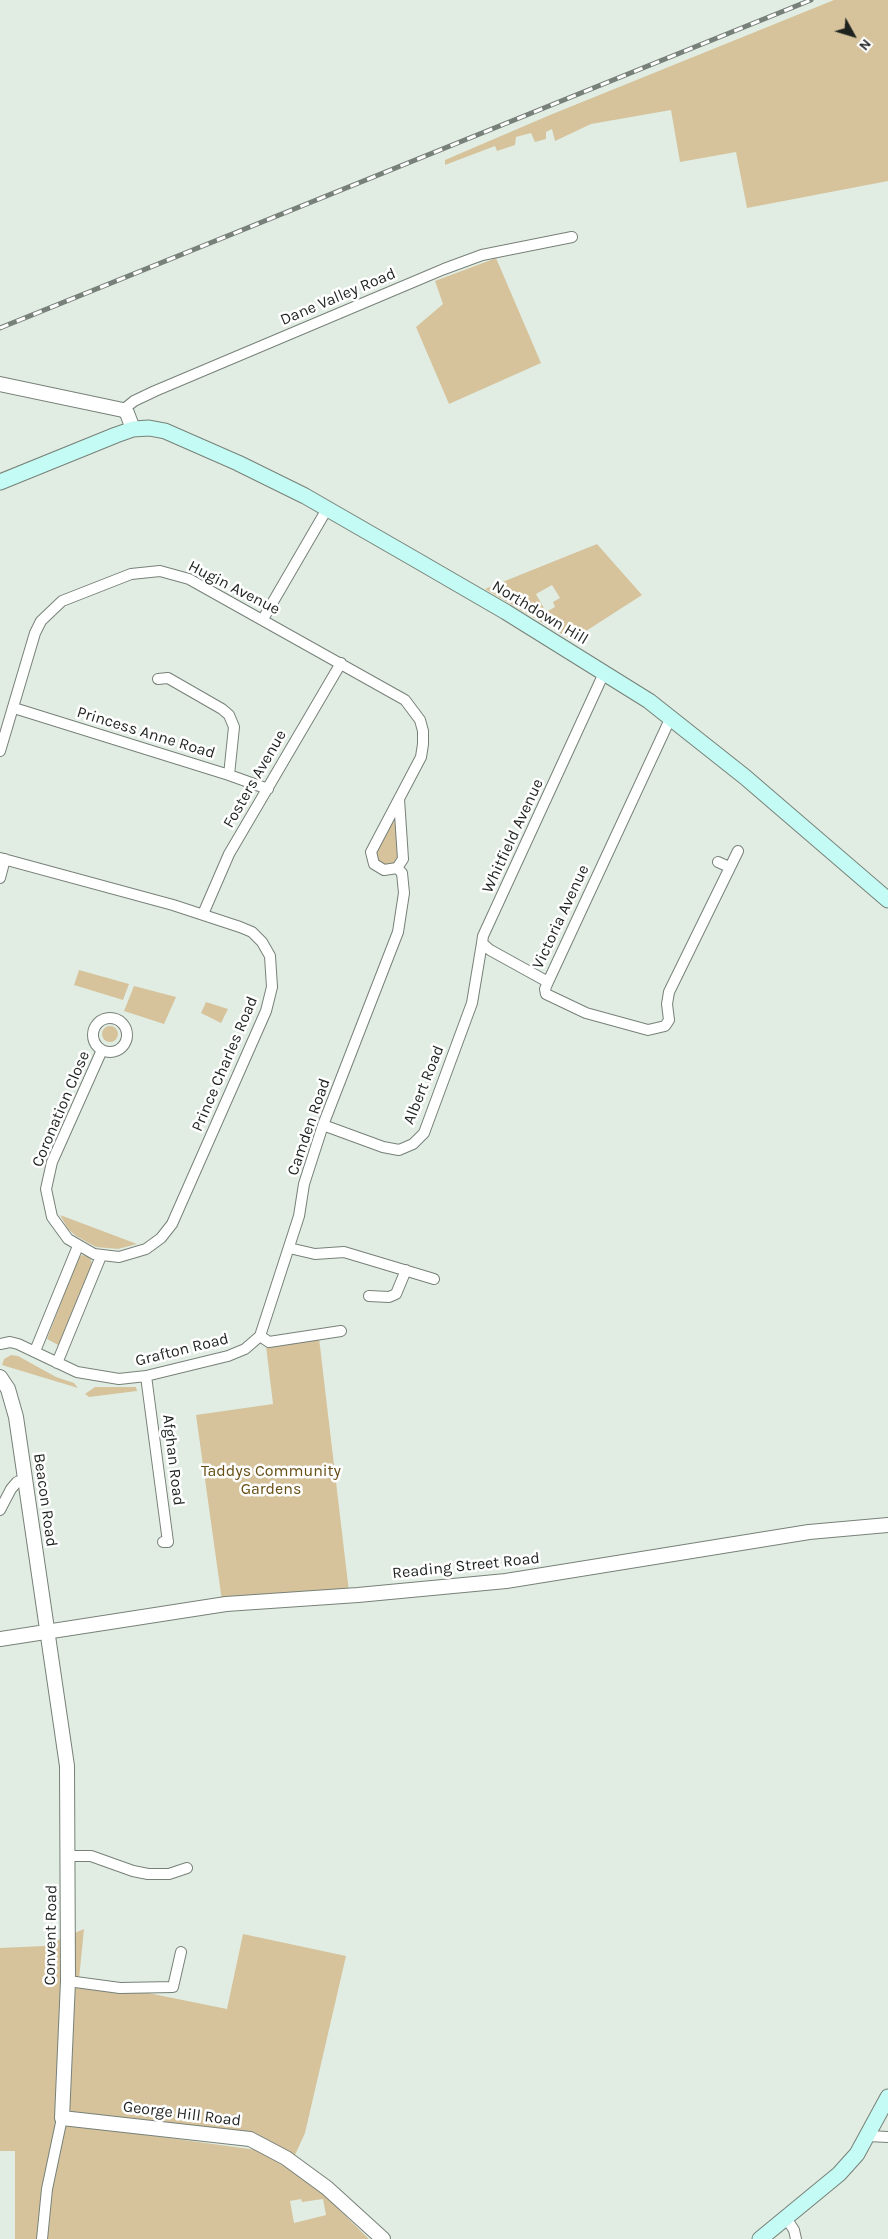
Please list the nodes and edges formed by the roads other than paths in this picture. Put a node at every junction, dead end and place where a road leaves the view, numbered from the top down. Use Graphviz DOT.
graph roads {
  1 [pos="572,237"];
  2 [pos="0,384"];
  3 [pos="123,410"];
  4 [pos="133,429"];
  5 [pos="0,482"];
  6 [pos="327,509"];
  7 [pos="263,619"];
  8 [pos="340,663"];
  9 [pos="604,673"];
  10 [pos="158,679"];
  11 [pos="14,708"];
  12 [pos="671,717"];
  13 [pos="0,751"];
  14 [pos="229,775"];
  15 [pos="268,789"];
  16 [pos="399,799"];
  17 [pos="738,851"];
  18 [pos="2,859"];
  19 [pos="718,862"];
  20 [pos="397,868"];
  21 [pos="729,868"];
  22 [pos="0,878"];
  23 [pos="888,900"];
  24 [pos="203,914"];
  25 [pos="398,932"];
  26 [pos="482,943"];
  27 [pos="548,982"];
  28 [pos="102,1050"];
  29 [pos="323,1125"];
  30 [pos="78,1246"];
  31 [pos="289,1248"];
  32 [pos="89,1252"];
  33 [pos="101,1256"];
  34 [pos="406,1270"];
  35 [pos="434,1279"];
  36 [pos="369,1296"];
  37 [pos="341,1331"];
  38 [pos="260,1336"];
  39 [pos="0,1344"];
  40 [pos="35,1350"];
  41 [pos="57,1363"];
  42 [pos="146,1376"];
  43 [pos="0,1377"];
  44 [pos="25,1479"];
  45 [pos="0,1510"];
  46 [pos="888,1525"];
  47 [pos="163,1542"];
  48 [pos="46,1631"];
  49 [pos="0,1639"];
  50 [pos="69,1856"];
  51 [pos="187,1868"];
  52 [pos="181,1952"];
  53 [pos="68,1981"];
  54 [pos="888,2096"];
  55 [pos="62,2118"];
  56 [pos="868,2136"];
  57 [pos="888,2137"];
  58 [pos="786,2218"];
  59 [pos="42,2239"];
  60 [pos="383,2239"];
  61 [pos="760,2239"];
  62 [pos="796,2239"];
  1 -- 3 [label="street, Dane Valley Road"];
  2 -- 3 [label="street"];
  3 -- 4 [label="street"];
  4 -- 5 [label="main road"];
  4 -- 6 [label="main road, Northdown Hill"];
  6 -- 7 [label="street"];
  6 -- 9 [label="main road, Northdown Hill"];
  7 -- 8 [label="street, Hugin Avenue"];
  7 -- 11 [label="street, Hugin Avenue"];
  8 -- 15 [label="street, Fosters Avenue"];
  8 -- 16 [label="street, Hugin Avenue"];
  9 -- 12 [label="main road, Northdown Hill"];
  9 -- 26 [label="street, Whitfield Avenue"];
  10 -- 14 [label="street"];
  11 -- 13 [label="street, Hugin Avenue"];
  11 -- 14 [label="street, Princess Anne Road"];
  12 -- 23 [label="main road, Northdown Hill"];
  12 -- 27 [label="street, Victoria Avenue"];
  14 -- 15 [label="street, Princess Anne Road"];
  15 -- 24 [label="street, Fosters Avenue"];
  16 -- 20 [label="street, Hugin Avenue"];
  16 -- 20 [label="street, Hugin Avenue"];
  17 -- 21 [label="street, Victoria Avenue"];
  18 -- 22 [label="street"];
  18 -- 24 [label="street, Prince Charles Road"];
  19 -- 21 [label="street"];
  20 -- 25 [label="street, Hugin Avenue"];
  21 -- 27 [label="street, Victoria Avenue"];
  24 -- 33 [label="street, Prince Charles Road"];
  25 -- 29 [label="street, Camden Road"];
  26 -- 27 [label="street"];
  26 -- 29 [label="street, Albert Road"];
  28 -- 30 [label="street, Coronation Close"];
  29 -- 31 [label="street, Camden Road"];
  30 -- 32 [label="street, Coronation Close"];
  30 -- 40 [label="street"];
  31 -- 34 [label="street"];
  31 -- 38 [label="street, Camden Road"];
  32 -- 33 [label="street, Prince Charles Road"];
  33 -- 41 [label="street"];
  34 -- 35 [label="street"];
  34 -- 36 [label="street"];
  37 -- 38 [label="street"];
  38 -- 42 [label="street, Grafton Road"];
  39 -- 40 [label="street, Grafton Road"];
  40 -- 41 [label="street, Grafton Road"];
  41 -- 42 [label="street, Grafton Road"];
  42 -- 47 [label="street, Afghan Road"];
  43 -- 44 [label="street, Beacon Road"];
  44 -- 45 [label="street"];
  44 -- 48 [label="street, Beacon Road"];
  46 -- 48 [label="street, Reading Street Road"];
  48 -- 49 [label="street, Reading Street Road"];
  48 -- 50 [label="street, Convent Road"];
  50 -- 51 [label="street"];
  50 -- 53 [label="street, Convent Road"];
  52 -- 53 [label="street"];
  53 -- 55 [label="street, Convent Road"];
  54 -- 56 [label="main road"];
  55 -- 59 [label="street, Convent Road"];
  55 -- 60 [label="street, George Hill Road"];
  56 -- 57 [label="street"];
  56 -- 58 [label="main road"];
  58 -- 61 [label="main road"];
  58 -- 62 [label="street"];
}
